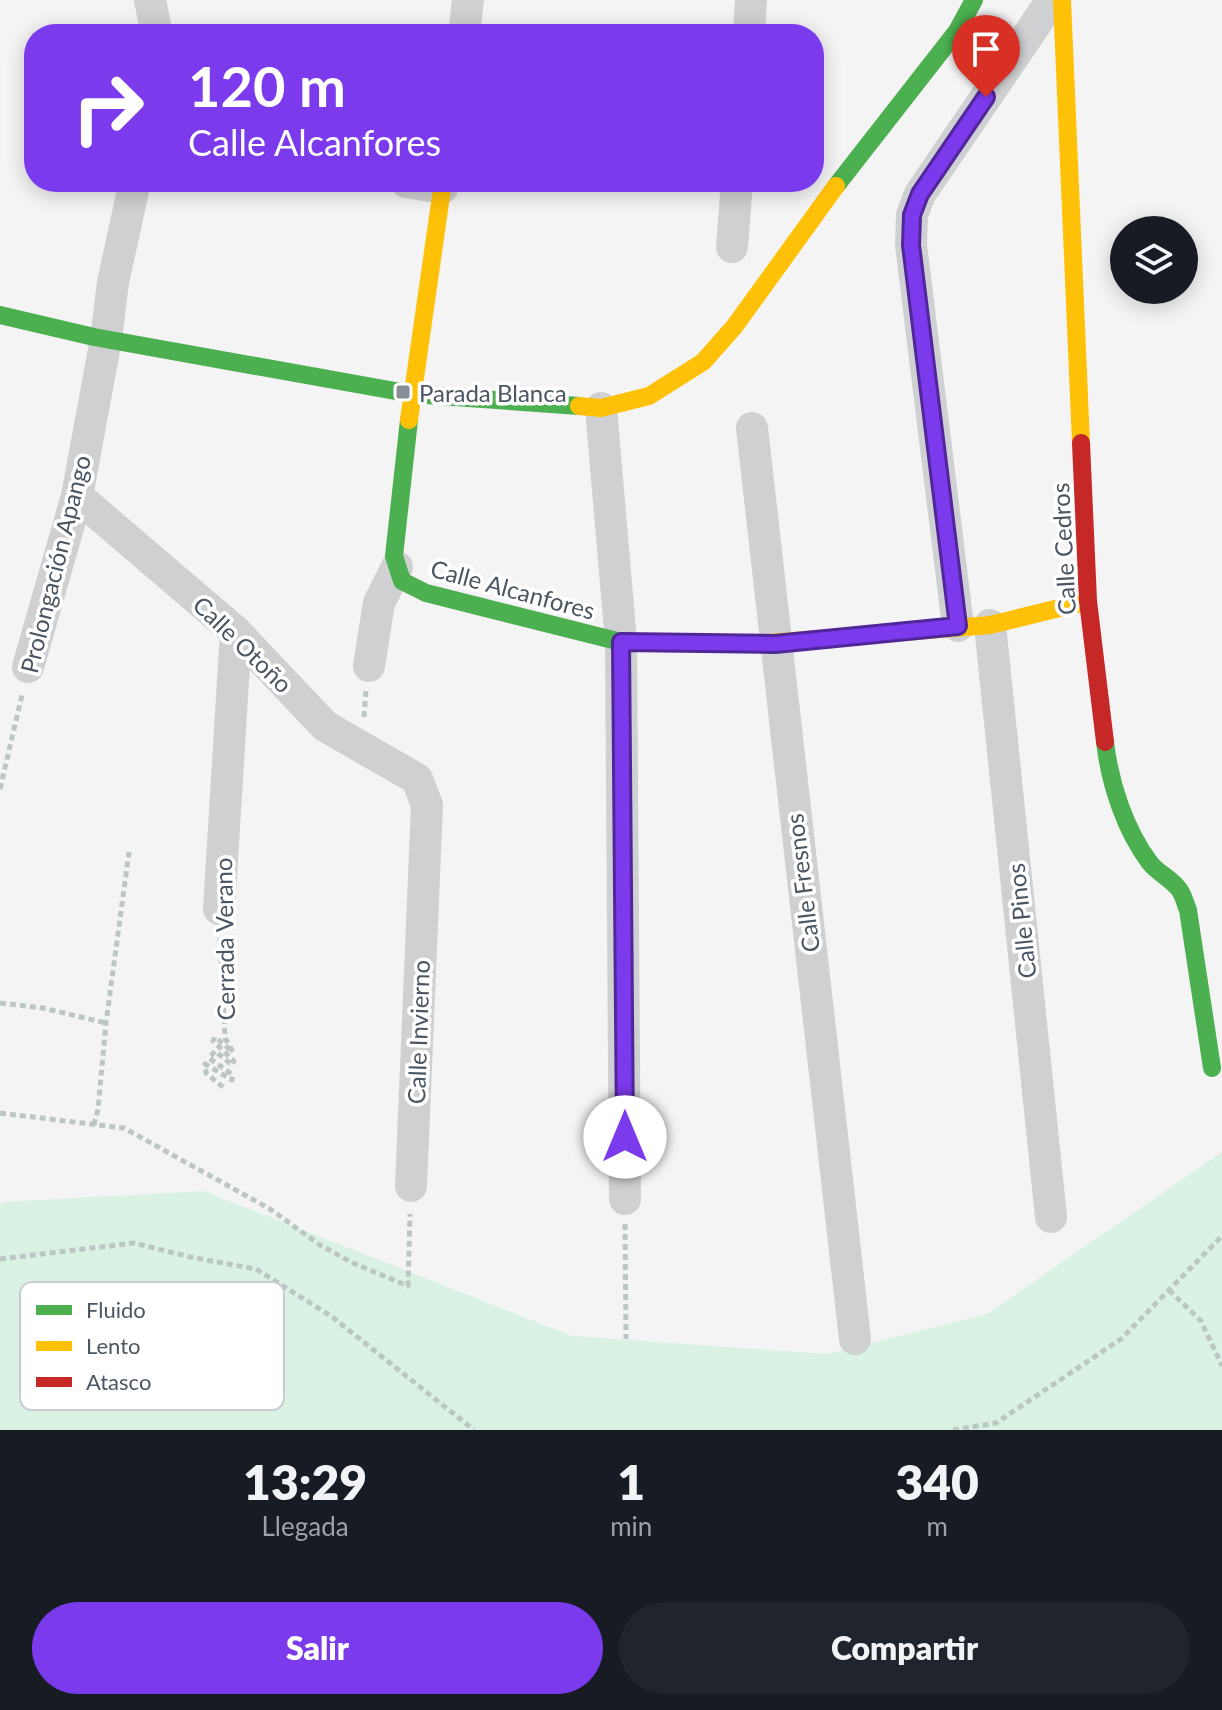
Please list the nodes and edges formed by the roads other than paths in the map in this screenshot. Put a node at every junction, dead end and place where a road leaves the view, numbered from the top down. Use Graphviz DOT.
graph roads {
  1 [pos="150,0"];
  2 [pos="468,0"];
  3 [pos="751,0"];
  4 [pos="974,0"];
  5 [pos="1052,0"];
  6 [pos="1062,0"];
  7 [pos="155,24"];
  8 [pos="465,24"];
  9 [pos="750,24"];
  10 [pos="133,192"];
  11 [pos="442,192"];
  12 [pos="736,192"];
  13 [pos="732,247"];
  14 [pos="0,315"];
  15 [pos="106,339"];
  16 [pos="412,394"];
  17 [pos="601,408"];
  18 [pos="752,428"];
  19 [pos="77,496"];
  20 [pos="399,574"];
  21 [pos="1088,601"];
  22 [pos="990,625"];
  23 [pos="958,626"];
  24 [pos="236,632"];
  25 [pos="621,642"];
  26 [pos="775,644"];
  27 [pos="369,666"];
  28 [pos="28,667"];
  29 [pos="417,779"];
  30 [pos="219,909"];
  31 [pos="1212,1068"];
  32 [pos="411,1186"];
  33 [pos="625,1199"];
  34 [pos="1051,1217"];
  35 [pos="855,1339"];
  1 -- 7 [label="street"];
  2 -- 8 [label="street"];
  3 -- 9 [label="street"];
  4 -- 17 [label="street"];
  5 -- 23 [label="street"];
  6 -- 21 [label="street, Calle Cedros"];
  10 -- 15 [label="street, Prolongación Apango"];
  11 -- 16 [label="street"];
  12 -- 13 [label="street"];
  14 -- 15 [label="street"];
  15 -- 16 [label="street"];
  15 -- 19 [label="street, Prolongación Apango"];
  16 -- 17 [label="street"];
  16 -- 20 [label="street"];
  17 -- 25 [label="street"];
  18 -- 26 [label="street, Calle Fresnos"];
  19 -- 24 [label="street, Calle Otoño"];
  19 -- 28 [label="street, Prolongación Apango"];
  20 -- 25 [label="street, Calle Alcanfores"];
  20 -- 27 [label="street"];
  21 -- 22 [label="street, Calle Alcanfores"];
  21 -- 31 [label="street, Calle Cedros"];
  22 -- 23 [label="street, Calle Alcanfores"];
  22 -- 34 [label="street, Calle Pinos"];
  23 -- 26 [label="street, Calle Alcanfores"];
  24 -- 29 [label="street, Calle Otoño"];
  24 -- 30 [label="street, Cerrada Verano"];
  25 -- 26 [label="street, Calle Alcanfores"];
  25 -- 33 [label="street"];
  26 -- 35 [label="street, Calle Fresnos"];
  29 -- 32 [label="street, Calle Invierno"];
}
